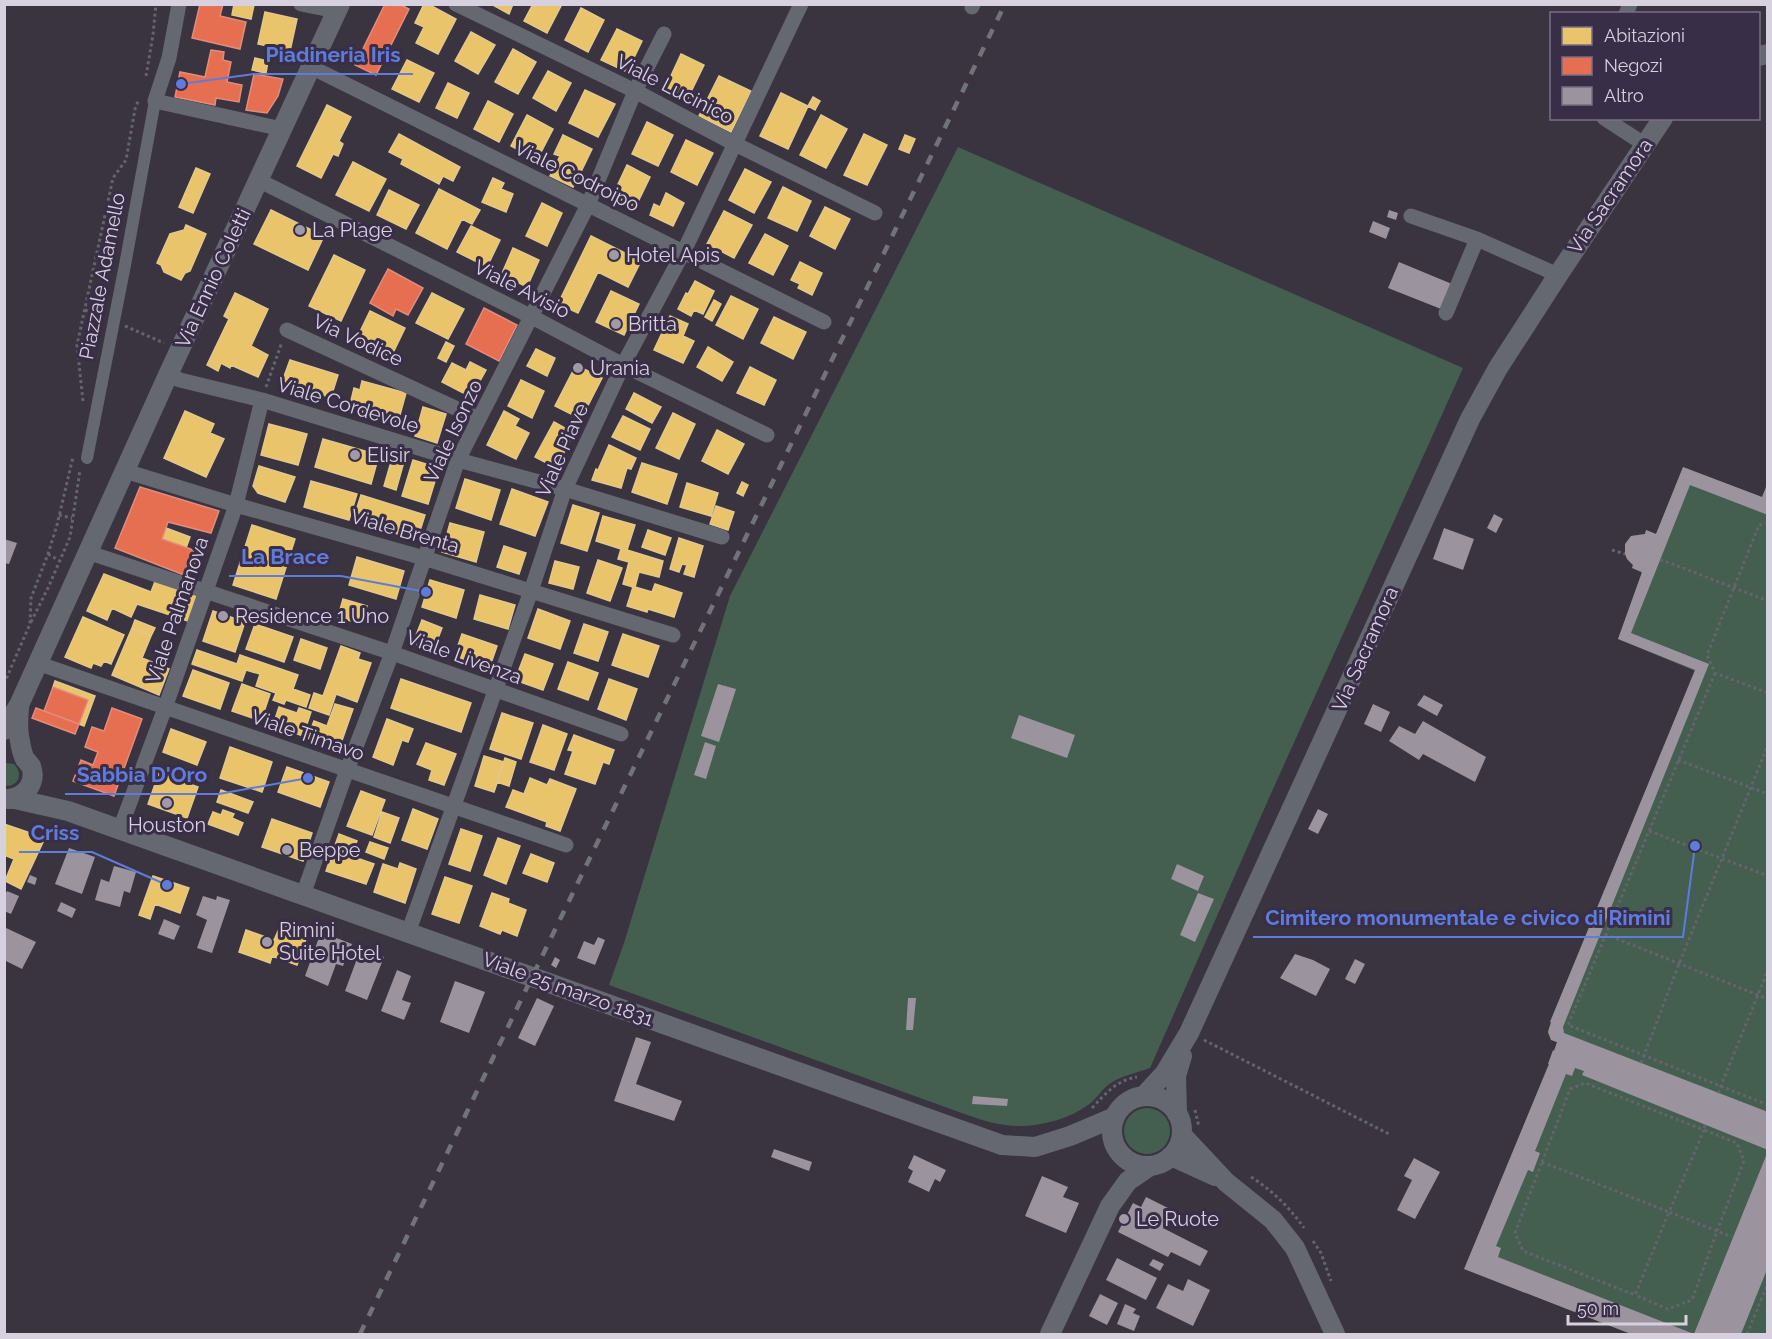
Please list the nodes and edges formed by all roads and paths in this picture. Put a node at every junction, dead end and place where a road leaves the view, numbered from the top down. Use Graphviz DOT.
graph roads {
  1 [pos="156,4"];
  2 [pos="179,4"];
  3 [pos="301,4"];
  4 [pos="456,4"];
  5 [pos="801,4"];
  6 [pos="338,8"];
  7 [pos="664,34"];
  8 [pos="311,67"];
  9 [pos="145,79"];
  10 [pos="635,91"];
  11 [pos="147,100"];
  12 [pos="1607,120"];
  13 [pos="1662,120"];
  14 [pos="282,129"];
  15 [pos="735,144"];
  16 [pos="1644,144"];
  17 [pos="258,180"];
  18 [pos="588,205"];
  19 [pos="875,213"];
  20 [pos="1411,216"];
  21 [pos="1477,239"];
  22 [pos="684,251"];
  23 [pos="1558,275"];
  24 [pos="1446,313"];
  25 [pos="532,317"];
  26 [pos="824,322"];
  27 [pos="287,330"];
  28 [pos="624,365"];
  29 [pos="168,375"];
  30 [pos="262,400"];
  31 [pos="83,403"];
  32 [pos="479,419"];
  33 [pos="766,435"];
  34 [pos="74,451"];
  35 [pos="87,458"];
  36 [pos="458,460"];
  37 [pos="70,467"];
  38 [pos="80,471"];
  39 [pos="125,471"];
  40 [pos="565,489"];
  41 [pos="236,505"];
  42 [pos="59,515"];
  43 [pos="72,518"];
  44 [pos="1767,523"];
  45 [pos="722,537"];
  46 [pos="1612,550"];
  47 [pos="87,552"];
  48 [pos="48,554"];
  49 [pos="1624,554"];
  50 [pos="424,558"];
  51 [pos="1660,560"];
  52 [pos="60,561"];
  53 [pos="1734,588"];
  54 [pos="531,591"];
  55 [pos="206,592"];
  56 [pos="1767,601"];
  57 [pos="30,624"];
  58 [pos="673,635"];
  59 [pos="392,653"];
  60 [pos="37,663"];
  61 [pos="1715,672"];
  62 [pos="4,684"];
  63 [pos="495,690"];
  64 [pos="1767,693"];
  65 [pos="19,705"];
  66 [pos="165,708"];
  67 [pos="4,730"];
  68 [pos="621,734"];
  69 [pos="1767,745"];
  70 [pos="4,752"];
  71 [pos="24,756"];
  72 [pos="1678,760"];
  73 [pos="347,770"];
  74 [pos="33,778"];
  75 [pos="1750,788"];
  76 [pos="1767,794"];
  77 [pos="10,799"];
  78 [pos="454,807"];
  79 [pos="68,811"];
  80 [pos="120,829"];
  81 [pos="1648,831"];
  82 [pos="566,845"];
  83 [pos="1722,859"];
  84 [pos="1767,876"];
  85 [pos="303,895"];
  86 [pos="408,933"];
  87 [pos="1605,934"];
  88 [pos="1679,964"];
  89 [pos="1767,970"];
  90 [pos="1757,995"];
  91 [pos="1767,999"];
  92 [pos="1189,1033"];
  93 [pos="1643,1056"];
  94 [pos="1641,1063"];
  95 [pos="1142,1076"];
  96 [pos="1721,1086"];
  97 [pos="1718,1093"];
  98 [pos="1629,1094"];
  99 [pos="1144,1096"];
  100 [pos="1628,1100"];
  101 [pos="1767,1105"];
  102 [pos="1083,1112"];
  103 [pos="1177,1114"];
  104 [pos="1115,1117"];
  105 [pos="1706,1125"];
  106 [pos="1704,1130"];
  107 [pos="1182,1135"];
  108 [pos="1391,1135"];
  109 [pos="1070,1136"];
  110 [pos="1117,1148"];
  111 [pos="1171,1156"];
  112 [pos="1542,1162"];
  113 [pos="1150,1166"];
  114 [pos="1226,1182"];
  115 [pos="1110,1206"];
  116 [pos="1669,1212"];
  117 [pos="1717,1231"];
  118 [pos="1732,1236"];
  119 [pos="1767,1283"];
  120 [pos="1635,1295"];
  121 [pos="1050,1335"];
  122 [pos="1335,1335"];
  123 [pos="1747,1335"];
  1 -- 9 [label="path"];
  2 -- 11 [label="street"];
  3 -- 6 [label="street"];
  4 -- 10 [label="street, Viale Lucinico"];
  5 -- 15 [label="street, Viale Piave"];
  6 -- 8 [label="street, Via Ennio Coletti"];
  7 -- 10 [label="street, Viale Isonzo"];
  8 -- 14 [label="street, Via Ennio Coletti"];
  8 -- 18 [label="street, Viale Codroipo"];
  10 -- 15 [label="street, Viale Lucinico"];
  10 -- 18 [label="street, Viale Isonzo"];
  11 -- 14 [label="street"];
  11 -- 31 [label="path"];
  11 -- 35 [label="street, Piazzale Adamello"];
  12 -- 16 [label="street"];
  13 -- 16 [label="street, Via Sacramora"];
  14 -- 17 [label="street, Via Ennio Coletti"];
  15 -- 19 [label="street, Viale Lucinico"];
  15 -- 22 [label="street, Viale Piave"];
  16 -- 23 [label="street, Via Sacramora"];
  17 -- 25 [label="street, Viale Avisio"];
  17 -- 29 [label="street, Via Ennio Coletti"];
  18 -- 22 [label="street, Viale Codroipo"];
  18 -- 25 [label="street, Viale Isonzo"];
  20 -- 21 [label="street, Via Sacramora"];
  21 -- 23 [label="street, Via Sacramora"];
  21 -- 24 [label="street"];
  22 -- 26 [label="street, Viale Codroipo"];
  22 -- 28 [label="street, Viale Piave"];
  23 -- 92 [label="street, Via Sacramora"];
  25 -- 28 [label="street, Viale Avisio"];
  25 -- 32 [label="street, Viale Isonzo"];
  27 -- 30 [label="path, Via Vodice"];
  27 -- 32 [label="street, Via Vodice"];
  28 -- 33 [label="street, Viale Avisio"];
  28 -- 40 [label="street, Viale Piave"];
  29 -- 30 [label="street, Viale Cordevole"];
  29 -- 39 [label="street, Via Ennio Coletti"];
  30 -- 36 [label="street, Viale Cordevole"];
  30 -- 41 [label="street, Viale Palmanova"];
  32 -- 36 [label="street, Viale Isonzo"];
  34 -- 37 [label="path"];
  35 -- 38 [label="path"];
  36 -- 40 [label="street, Viale Cordevole"];
  36 -- 50 [label="street, Viale Isonzo"];
  37 -- 38 [label="path"];
  37 -- 42 [label="path"];
  38 -- 43 [label="path"];
  39 -- 41 [label="street, Viale Brenta"];
  39 -- 47 [label="street, Via Ennio Coletti"];
  40 -- 45 [label="street, Viale Cordevole"];
  40 -- 54 [label="street, Viale Piave"];
  41 -- 50 [label="street, Viale Brenta"];
  41 -- 55 [label="street, Viale Palmanova"];
  42 -- 43 [label="path"];
  42 -- 48 [label="path"];
  43 -- 52 [label="path"];
  44 -- 53 [label="path"];
  46 -- 49 [label="path"];
  47 -- 55 [label="street, Viale Livenza"];
  47 -- 60 [label="street, Via Ennio Coletti"];
  48 -- 52 [label="path"];
  48 -- 57 [label="path"];
  50 -- 54 [label="street, Viale Brenta"];
  50 -- 59 [label="street, Viale Isonzo"];
  51 -- 53 [label="path"];
  52 -- 57 [label="path"];
  53 -- 56 [label="path"];
  53 -- 61 [label="path"];
  54 -- 58 [label="street, Viale Brenta"];
  54 -- 63 [label="street, Viale Piave"];
  55 -- 59 [label="street, Viale Livenza"];
  55 -- 66 [label="street, Viale Palmanova"];
  57 -- 62 [label="path"];
  59 -- 63 [label="street, Viale Livenza"];
  59 -- 73 [label="street, Viale Isonzo"];
  60 -- 65 [label="street, Via Ennio Coletti"];
  60 -- 66 [label="street, Viale Timavo"];
  61 -- 64 [label="path"];
  61 -- 72 [label="path"];
  63 -- 68 [label="street, Viale Livenza"];
  63 -- 78 [label="street, Viale Piave"];
  65 -- 67 [label="street, Via Ennio Coletti"];
  65 -- 71 [label="street, Viale 25 marzo 1831"];
  66 -- 73 [label="street, Viale Timavo"];
  66 -- 80 [label="street, Viale Palmanova"];
  69 -- 75 [label="path"];
  70 -- 71 [label="street"];
  71 -- 74 [label="street, Viale 25 marzo 1831"];
  72 -- 75 [label="path"];
  72 -- 81 [label="path"];
  73 -- 78 [label="street, Viale Timavo"];
  73 -- 85 [label="street, Viale Isonzo"];
  74 -- 77 [label="street"];
  74 -- 79 [label="street, Viale 25 marzo 1831"];
  75 -- 76 [label="path"];
  75 -- 83 [label="path"];
  77 -- 79 [label="street, Viale 25 marzo 1831"];
  78 -- 82 [label="street, Viale Timavo"];
  78 -- 86 [label="street, Viale Piave"];
  79 -- 80 [label="street, Viale 25 marzo 1831"];
  80 -- 85 [label="street, Viale 25 marzo 1831"];
  81 -- 83 [label="path"];
  81 -- 87 [label="path"];
  83 -- 84 [label="path"];
  83 -- 88 [label="path"];
  85 -- 86 [label="street, Viale 25 marzo 1831"];
  86 -- 109 [label="street, Viale 25 marzo 1831"];
  87 -- 88 [label="path"];
  87 -- 93 [label="path"];
  88 -- 90 [label="path"];
  88 -- 93 [label="path"];
  89 -- 90 [label="path"];
  90 -- 91 [label="path"];
  90 -- 96 [label="path"];
  92 -- 99 [label="street, Via Sacramora"];
  92 -- 103 [label="street, Via Sacramora"];
  92 -- 108 [label="path"];
  93 -- 94 [label="path"];
  93 -- 96 [label="path"];
  95 -- 102 [label="path"];
  96 -- 97 [label="path"];
  96 -- 101 [label="path"];
  98 -- 100 [label="path"];
  99 -- 103 [label="street"];
  99 -- 104 [label="street"];
  100 -- 106 [label="path"];
  100 -- 112 [label="path"];
  103 -- 107 [label="street"];
  104 -- 109 [label="street, Viale 25 marzo 1831"];
  104 -- 110 [label="street"];
  105 -- 106 [label="path"];
  106 -- 116 [label="path"];
  106 -- 117 [label="path"];
  107 -- 111 [label="street"];
  107 -- 114 [label="street"];
  109 -- 110 [label="street, Viale 25 marzo 1831"];
  110 -- 113 [label="street"];
  110 -- 115 [label="street"];
  111 -- 113 [label="street"];
  111 -- 114 [label="street"];
  112 -- 116 [label="path"];
  112 -- 120 [label="path"];
  113 -- 115 [label="street"];
  114 -- 122 [label="street"];
  115 -- 121 [label="street"];
  116 -- 117 [label="path"];
  116 -- 120 [label="path"];
  117 -- 118 [label="path"];
  117 -- 120 [label="path"];
  119 -- 123 [label="path"];
}
